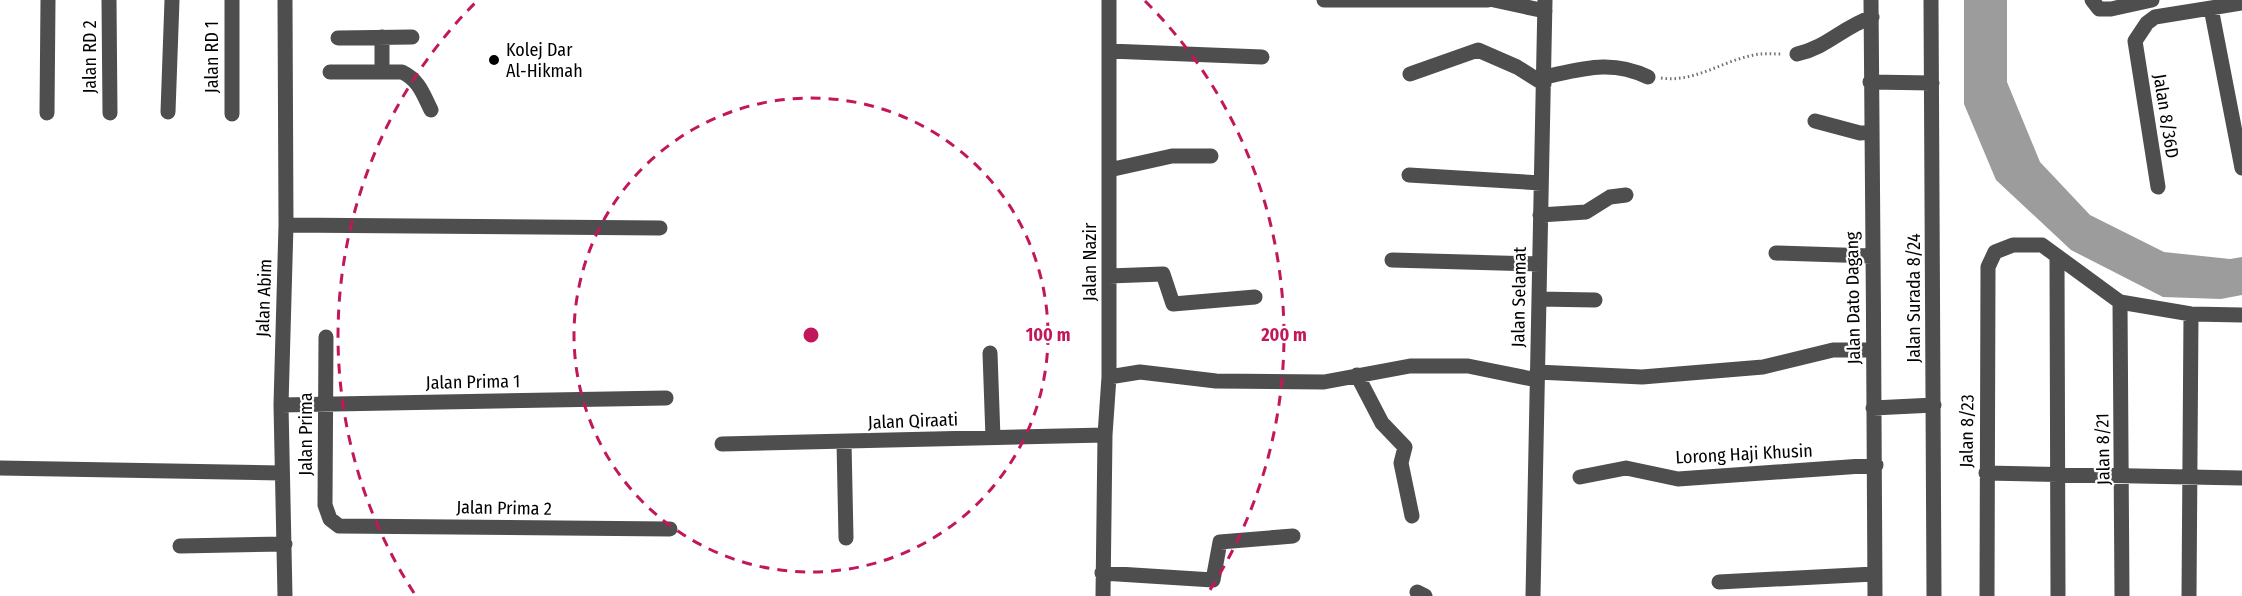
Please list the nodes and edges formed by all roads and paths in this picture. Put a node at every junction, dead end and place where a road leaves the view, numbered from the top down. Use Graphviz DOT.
graph roads {
  1 [pos="48,0"];
  2 [pos="109,0"];
  3 [pos="172,0"];
  4 [pos="232,0"];
  5 [pos="285,0"];
  6 [pos="1109,0"];
  7 [pos="1323,0"];
  8 [pos="1488,0"];
  9 [pos="1494,0"];
  10 [pos="1871,0"];
  11 [pos="1931,0"];
  12 [pos="2092,0"];
  13 [pos="2152,0"];
  14 [pos="2242,3"];
  15 [pos="1545,5"];
  16 [pos="2211,8"];
  17 [pos="1872,17"];
  18 [pos="382,37"];
  19 [pos="412,37"];
  20 [pos="338,38"];
  21 [pos="1109,51"];
  22 [pos="1797,54"];
  23 [pos="1262,57"];
  24 [pos="330,72"];
  25 [pos="382,72"];
  26 [pos="1410,74"];
  27 [pos="1648,76"];
  28 [pos="1544,81"];
  29 [pos="1870,82"];
  30 [pos="1932,83"];
  31 [pos="431,110"];
  32 [pos="168,112"];
  33 [pos="47,113"];
  34 [pos="110,113"];
  35 [pos="232,114"];
  36 [pos="1815,121"];
  37 [pos="1870,132"];
  38 [pos="1211,156"];
  39 [pos="2242,168"];
  40 [pos="1109,170"];
  41 [pos="1409,176"];
  42 [pos="1541,183"];
  43 [pos="2158,187"];
  44 [pos="1626,195"];
  45 [pos="1540,215"];
  46 [pos="286,225"];
  47 [pos="660,228"];
  48 [pos="1776,253"];
  49 [pos="1872,256"];
  50 [pos="2057,257"];
  51 [pos="1392,260"];
  52 [pos="1539,264"];
  53 [pos="1109,276"];
  54 [pos="1255,297"];
  55 [pos="1539,299"];
  56 [pos="1595,300"];
  57 [pos="2120,302"];
  58 [pos="2191,314"];
  59 [pos="2242,315"];
  60 [pos="326,337"];
  61 [pos="1873,350"];
  62 [pos="990,353"];
  63 [pos="1357,375"];
  64 [pos="1109,376"];
  65 [pos="1537,376"];
  66 [pos="666,398"];
  67 [pos="326,404"];
  68 [pos="281,405"];
  69 [pos="1934,405"];
  70 [pos="1873,408"];
  71 [pos="1105,435"];
  72 [pos="993,438"];
  73 [pos="844,442"];
  74 [pos="722,444"];
  75 [pos="1876,465"];
  76 [pos="0,468"];
  77 [pos="281,473"];
  78 [pos="1986,473"];
  79 [pos="2058,475"];
  80 [pos="2123,476"];
  81 [pos="1580,477"];
  82 [pos="2190,477"];
  83 [pos="2242,478"];
  84 [pos="1412,516"];
  85 [pos="339,526"];
  86 [pos="670,530"];
  87 [pos="1293,536"];
  88 [pos="846,538"];
  89 [pos="285,544"];
  90 [pos="180,546"];
  91 [pos="1102,573"];
  92 [pos="1874,574"];
  93 [pos="1719,582"];
  94 [pos="285,596"];
  95 [pos="1103,596"];
  96 [pos="1533,596"];
  97 [pos="1875,596"];
  98 [pos="1934,596"];
  99 [pos="1987,596"];
  100 [pos="2058,596"];
  101 [pos="2122,596"];
  102 [pos="2189,596"];
  1 -- 33 [label="street"];
  2 -- 34 [label="street, Jalan RD 2"];
  3 -- 32 [label="street"];
  4 -- 35 [label="street, Jalan RD 1"];
  5 -- 46 [label="street, Jalan Abim"];
  6 -- 21 [label="street, Jalan Nazir"];
  7 -- 8 [label="street"];
  9 -- 15 [label="street"];
  10 -- 17 [label="street, Jalan Dato Dagang"];
  11 -- 30 [label="street, Jalan Surada 8/24"];
  12 -- 13 [label="street"];
  14 -- 16 [label="street"];
  15 -- 28 [label="street, Jalan Selamat"];
  16 -- 39 [label="street"];
  16 -- 43 [label="street, Jalan 8/36D"];
  17 -- 22 [label="street"];
  17 -- 29 [label="street, Jalan Dato Dagang"];
  18 -- 19 [label="street"];
  18 -- 20 [label="street"];
  18 -- 25 [label="street"];
  21 -- 23 [label="street"];
  21 -- 40 [label="street, Jalan Nazir"];
  22 -- 27 [label="path"];
  24 -- 25 [label="street"];
  25 -- 31 [label="street"];
  26 -- 28 [label="street"];
  27 -- 28 [label="street"];
  28 -- 42 [label="street, Jalan Selamat"];
  29 -- 30 [label="street"];
  29 -- 37 [label="street, Jalan Dato Dagang"];
  30 -- 69 [label="street, Jalan Surada 8/24"];
  36 -- 37 [label="street"];
  37 -- 49 [label="street, Jalan Dato Dagang"];
  38 -- 40 [label="street"];
  40 -- 53 [label="street, Jalan Nazir"];
  41 -- 42 [label="street"];
  42 -- 45 [label="street, Jalan Selamat"];
  44 -- 45 [label="street"];
  45 -- 52 [label="street, Jalan Selamat"];
  46 -- 47 [label="street"];
  46 -- 68 [label="street, Jalan Abim"];
  48 -- 49 [label="street"];
  49 -- 61 [label="street, Jalan Dato Dagang"];
  50 -- 57 [label="street"];
  50 -- 78 [label="street, Jalan 8/23"];
  50 -- 79 [label="street"];
  51 -- 52 [label="street"];
  52 -- 55 [label="street, Jalan Selamat"];
  53 -- 54 [label="street"];
  53 -- 64 [label="street, Jalan Nazir"];
  55 -- 56 [label="street"];
  55 -- 65 [label="street, Jalan Selamat"];
  57 -- 58 [label="street"];
  57 -- 80 [label="street, Jalan 8/21"];
  58 -- 59 [label="street"];
  58 -- 82 [label="street"];
  60 -- 67 [label="street, Jalan Prima"];
  61 -- 65 [label="street"];
  61 -- 70 [label="street, Jalan Dato Dagang"];
  62 -- 72 [label="street"];
  63 -- 64 [label="street"];
  63 -- 65 [label="street"];
  63 -- 84 [label="street"];
  64 -- 71 [label="street, Jalan Nazir"];
  65 -- 96 [label="street, Jalan Selamat"];
  66 -- 67 [label="street, Jalan Prima 1"];
  67 -- 68 [label="street, Jalan Prima 1"];
  67 -- 85 [label="street, Jalan Prima"];
  68 -- 77 [label="street, Jalan Abim"];
  69 -- 70 [label="street"];
  69 -- 98 [label="street, Jalan Surada 8/24"];
  70 -- 75 [label="street, Jalan Dato Dagang"];
  71 -- 72 [label="street, Jalan Qiraati"];
  71 -- 91 [label="street, Jalan Nazir"];
  72 -- 73 [label="street, Jalan Qiraati"];
  73 -- 74 [label="street, Jalan Qiraati"];
  73 -- 88 [label="street"];
  75 -- 81 [label="street, Lorong Haji Khusin"];
  75 -- 92 [label="street, Jalan Dato Dagang"];
  76 -- 77 [label="street"];
  77 -- 89 [label="street, Jalan Abim"];
  78 -- 79 [label="street"];
  78 -- 99 [label="street, Jalan 8/23"];
  79 -- 80 [label="street"];
  79 -- 100 [label="street"];
  80 -- 82 [label="street"];
  80 -- 101 [label="street, Jalan 8/21"];
  82 -- 83 [label="street"];
  82 -- 102 [label="street"];
  85 -- 86 [label="street, Jalan Prima 2"];
  87 -- 91 [label="street"];
  89 -- 90 [label="street"];
  89 -- 94 [label="street, Jalan Abim"];
  91 -- 95 [label="street, Jalan Nazir"];
  92 -- 93 [label="street"];
  92 -- 97 [label="street, Jalan Dato Dagang"];
}
